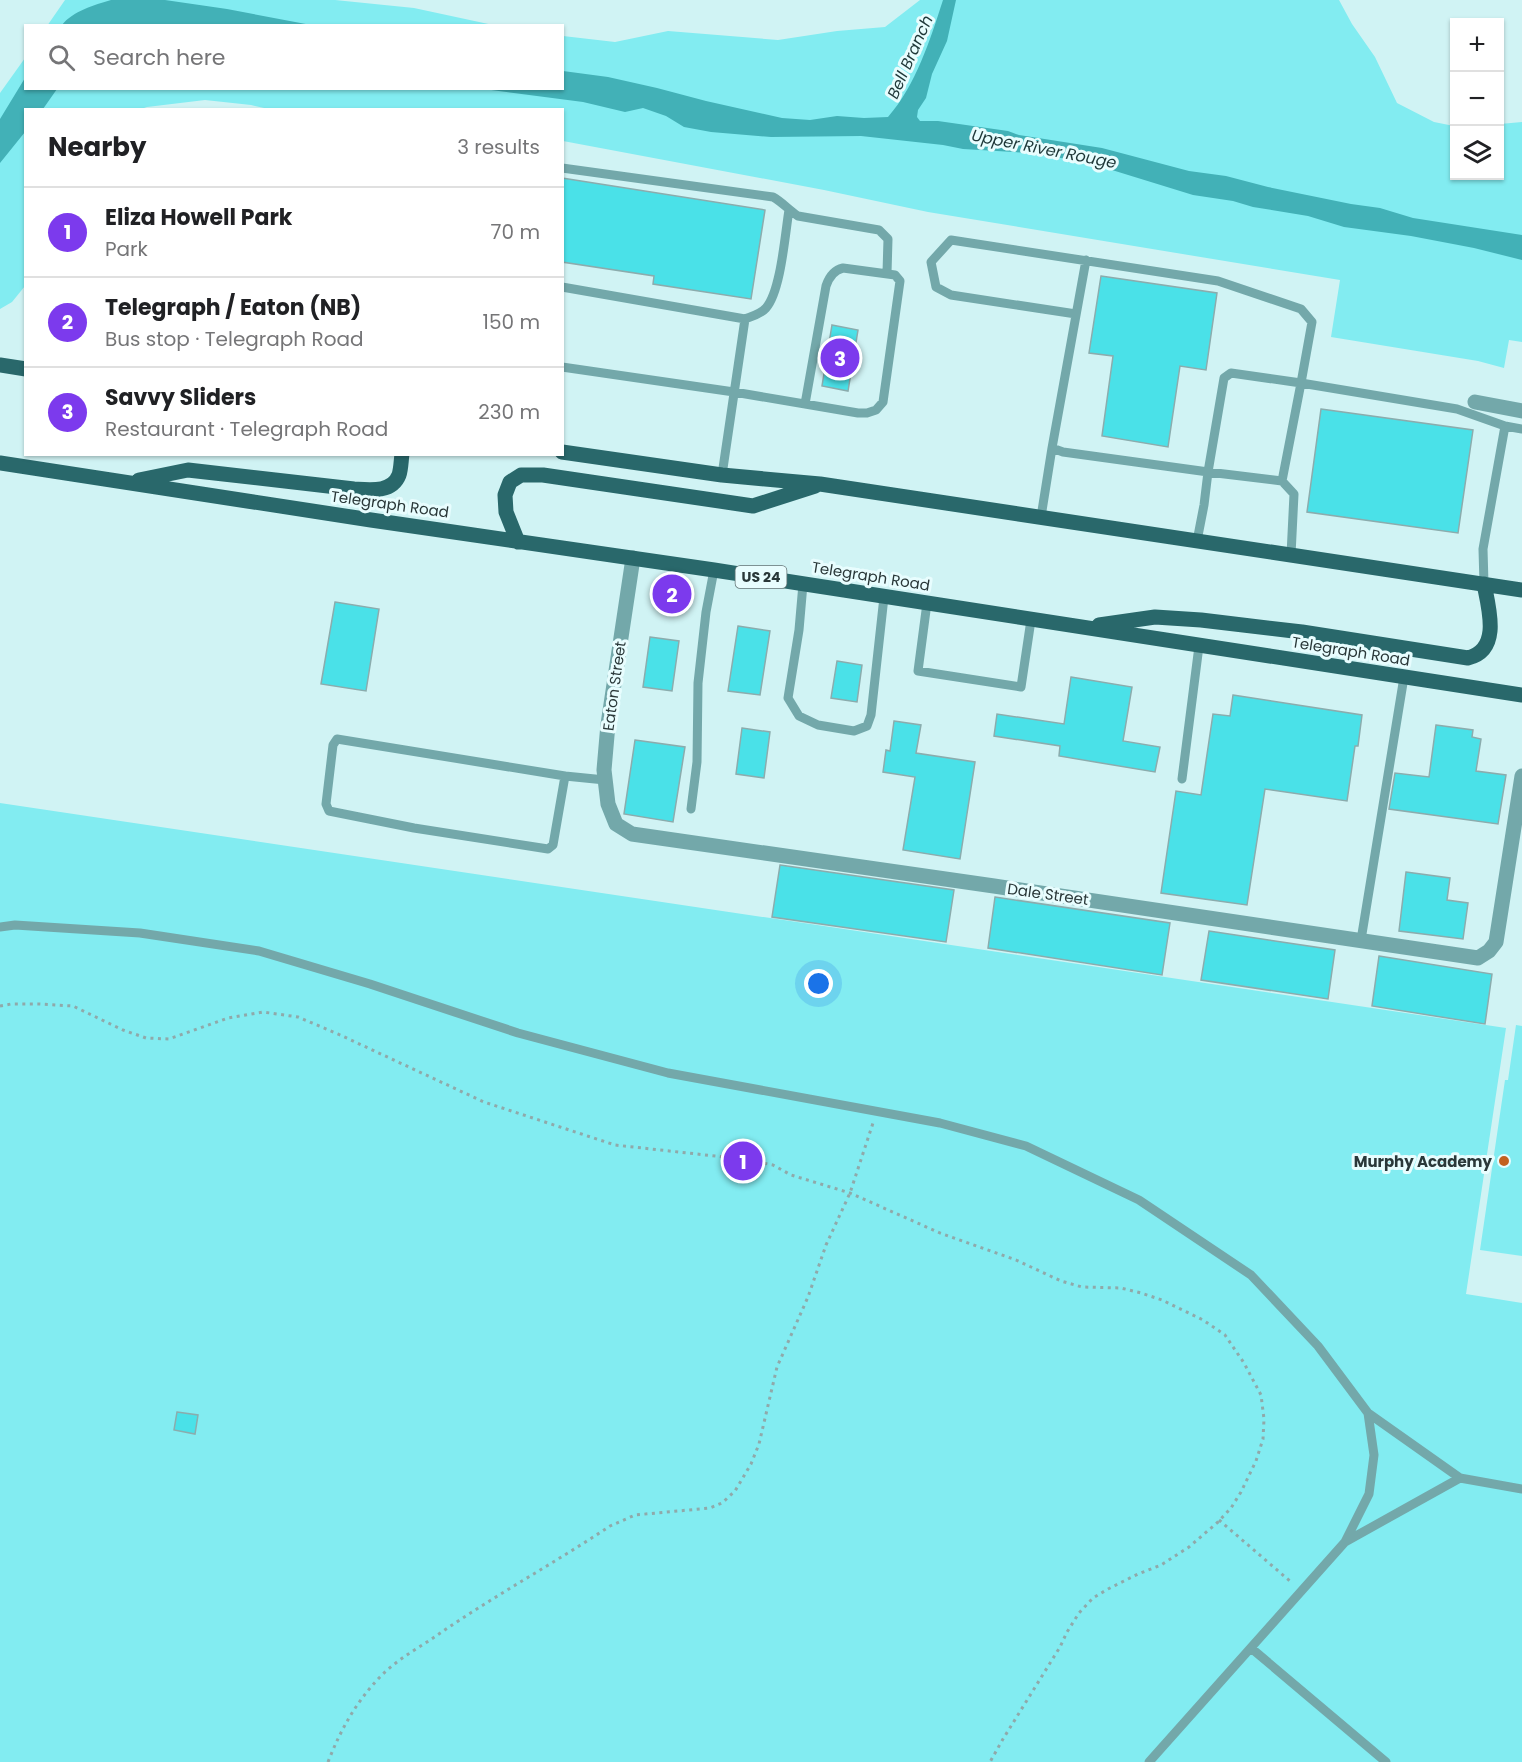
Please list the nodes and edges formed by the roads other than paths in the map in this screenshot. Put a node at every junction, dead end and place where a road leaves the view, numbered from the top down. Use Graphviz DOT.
graph roads {
  1 [pos="564,168"];
  2 [pos="789,210"];
  3 [pos="1086,260"];
  4 [pos="886,273"];
  5 [pos="564,287"];
  6 [pos="1076,314"];
  7 [pos="745,319"];
  8 [pos="0,365"];
  9 [pos="564,367"];
  10 [pos="24,369"];
  11 [pos="1301,383"];
  12 [pos="734,392"];
  13 [pos="1475,402"];
  14 [pos="805,405"];
  15 [pos="1522,411"];
  16 [pos="1505,426"];
  17 [pos="1522,429"];
  18 [pos="1052,448"];
  19 [pos="564,452"];
  20 [pos="402,456"];
  21 [pos="0,463"];
  22 [pos="1208,472"];
  23 [pos="722,475"];
  24 [pos="1282,481"];
  25 [pos="127,482"];
  26 [pos="820,484"];
  27 [pos="1041,517"];
  28 [pos="1197,541"];
  29 [pos="518,542"];
  30 [pos="1291,555"];
  31 [pos="633,558"];
  32 [pos="714,570"];
  33 [pos="803,584"];
  34 [pos="1484,584"];
  35 [pos="1522,590"];
  36 [pos="884,597"];
  37 [pos="927,603"];
  38 [pos="1031,620"];
  39 [pos="1084,628"];
  40 [pos="1199,646"];
  41 [pos="1404,677"];
  42 [pos="1522,695"];
  43 [pos="565,776"];
  44 [pos="1522,776"];
  45 [pos="1182,779"];
  46 [pos="605,780"];
  47 [pos="691,808"];
  48 [pos="612,814"];
  49 [pos="0,927"];
  50 [pos="1361,940"];
  51 [pos="1368,1413"];
  52 [pos="1460,1478"];
  53 [pos="1522,1489"];
  54 [pos="1345,1542"];
  55 [pos="1251,1648"];
  56 [pos="1149,1762"];
  57 [pos="1386,1762"];
  1 -- 2 [label="lane"];
  2 -- 4 [label="lane"];
  2 -- 7 [label="lane"];
  3 -- 6 [label="lane"];
  3 -- 6 [label="lane"];
  3 -- 11 [label="lane"];
  4 -- 14 [label="lane"];
  4 -- 14 [label="lane"];
  5 -- 7 [label="lane"];
  6 -- 18 [label="lane"];
  7 -- 12 [label="lane"];
  8 -- 10 [label="main road"];
  9 -- 12 [label="lane"];
  11 -- 16 [label="lane"];
  11 -- 22 [label="lane"];
  11 -- 24 [label="lane"];
  12 -- 14 [label="lane"];
  12 -- 23 [label="lane"];
  13 -- 15 [label="street"];
  16 -- 17 [label="lane"];
  16 -- 34 [label="lane"];
  18 -- 22 [label="lane"];
  18 -- 27 [label="lane"];
  19 -- 23 [label="main road"];
  20 -- 25 [label="main road"];
  21 -- 25 [label="main road, Telegraph Road / US 24"];
  22 -- 24 [label="lane"];
  22 -- 28 [label="lane"];
  23 -- 26 [label="main road"];
  24 -- 30 [label="lane"];
  25 -- 29 [label="main road, Telegraph Road / US 24"];
  26 -- 27 [label="main road"];
  26 -- 29 [label="main road"];
  27 -- 28 [label="main road"];
  28 -- 30 [label="main road"];
  29 -- 31 [label="main road, Telegraph Road / US 24"];
  30 -- 34 [label="main road"];
  31 -- 32 [label="main road, Telegraph Road / US 24"];
  31 -- 46 [label="street, Eaton Street"];
  32 -- 33 [label="main road, Telegraph Road / US 24"];
  32 -- 47 [label="lane"];
  33 -- 36 [label="main road, Telegraph Road / US 24"];
  33 -- 36 [label="lane"];
  34 -- 35 [label="main road"];
  34 -- 39 [label="main road"];
  36 -- 37 [label="main road, Telegraph Road / US 24"];
  37 -- 38 [label="main road, Telegraph Road / US 24"];
  37 -- 38 [label="lane"];
  38 -- 39 [label="main road, Telegraph Road / US 24"];
  39 -- 40 [label="main road, Telegraph Road / US 24"];
  40 -- 41 [label="main road, Telegraph Road / US 24"];
  40 -- 45 [label="lane"];
  41 -- 42 [label="main road, Telegraph Road / US 24"];
  41 -- 50 [label="lane"];
  43 -- 43 [label="lane"];
  43 -- 46 [label="lane"];
  44 -- 50 [label="street, Dale Street"];
  46 -- 48 [label="street, Eaton Street"];
  48 -- 50 [label="street, Dale Street"];
  49 -- 51 [label="lane"];
  51 -- 52 [label="lane"];
  51 -- 54 [label="lane"];
  52 -- 53 [label="lane"];
  52 -- 54 [label="lane"];
  54 -- 55 [label="lane"];
  55 -- 56 [label="lane"];
  55 -- 57 [label="lane"];
}
